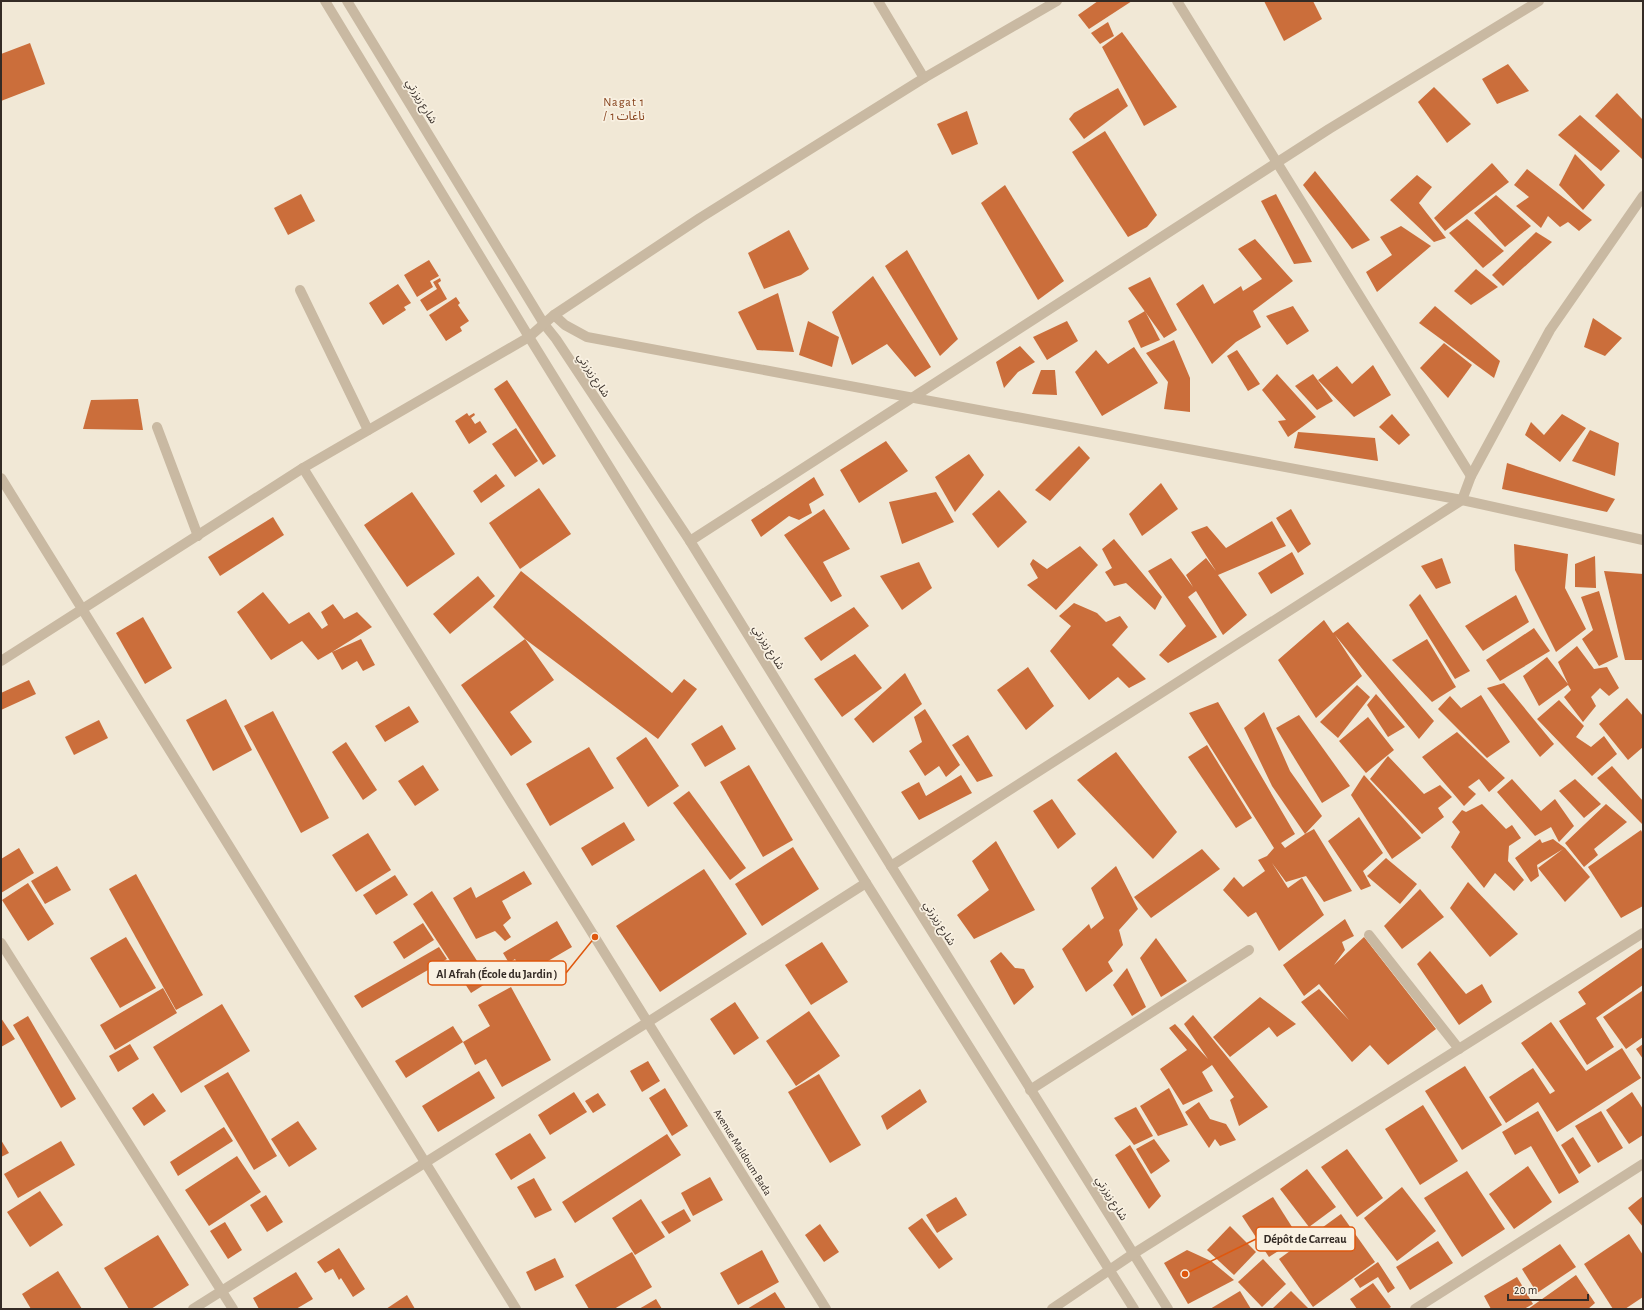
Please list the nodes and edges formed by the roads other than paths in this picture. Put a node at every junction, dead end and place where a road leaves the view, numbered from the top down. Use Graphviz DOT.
graph roads {
  1 [pos="325,1"];
  2 [pos="347,1"];
  3 [pos="878,1"];
  4 [pos="1058,1"];
  5 [pos="1177,1"];
  6 [pos="1540,1"];
  7 [pos="924,78"];
  8 [pos="1277,163"];
  9 [pos="1643,196"];
  10 [pos="300,290"];
  11 [pos="554,315"];
  12 [pos="544,324"];
  13 [pos="528,337"];
  14 [pos="914,397"];
  15 [pos="157,427"];
  16 [pos="368,430"];
  17 [pos="303,468"];
  18 [pos="1471,476"];
  19 [pos="1,478"];
  20 [pos="1462,500"];
  21 [pos="198,536"];
  22 [pos="1643,540"];
  23 [pos="690,541"];
  24 [pos="82,610"];
  25 [pos="1,661"];
  26 [pos="890,866"];
  27 [pos="866,883"];
  28 [pos="1643,933"];
  29 [pos="1369,934"];
  30 [pos="1,943"];
  31 [pos="1249,950"];
  32 [pos="648,1022"];
  33 [pos="1459,1049"];
  34 [pos="1030,1090"];
  35 [pos="426,1163"];
  36 [pos="1643,1164"];
  37 [pos="1133,1254"];
  38 [pos="1110,1270"];
  39 [pos="222,1292"];
  40 [pos="193,1309"];
  41 [pos="233,1309"];
  42 [pos="516,1309"];
  43 [pos="826,1309"];
  44 [pos="1052,1309"];
  45 [pos="1134,1309"];
  46 [pos="1168,1309"];
  47 [pos="1415,1309"];
  1 -- 13 [label="street"];
  2 -- 12 [label="street, شارع زيزرتي"];
  3 -- 7 [label="street"];
  4 -- 7 [label="street"];
  5 -- 8 [label="street"];
  6 -- 8 [label="street"];
  7 -- 11 [label="street"];
  8 -- 14 [label="street"];
  8 -- 18 [label="street"];
  9 -- 18 [label="street"];
  10 -- 16 [label="street"];
  11 -- 12 [label="street"];
  11 -- 14 [label="street"];
  12 -- 13 [label="street"];
  12 -- 23 [label="street, شارع زيزرتي"];
  13 -- 16 [label="street"];
  13 -- 27 [label="street"];
  14 -- 20 [label="street"];
  14 -- 23 [label="street"];
  15 -- 21 [label="street"];
  16 -- 17 [label="street"];
  17 -- 21 [label="street"];
  17 -- 32 [label="street, Avenue Maldoum Bada"];
  18 -- 20 [label="street"];
  19 -- 24 [label="street"];
  20 -- 22 [label="street"];
  20 -- 26 [label="street"];
  21 -- 24 [label="street"];
  23 -- 26 [label="street, شارع زيزرتي"];
  24 -- 25 [label="street"];
  24 -- 35 [label="street"];
  26 -- 34 [label="street, شارع زيزرتي"];
  27 -- 32 [label="street"];
  27 -- 38 [label="street"];
  28 -- 33 [label="street"];
  29 -- 33 [label="street"];
  30 -- 39 [label="street"];
  31 -- 34 [label="street"];
  32 -- 35 [label="street"];
  32 -- 43 [label="street, Avenue Maldoum Bada"];
  33 -- 37 [label="street"];
  34 -- 37 [label="street, شارع زيزرتي"];
  35 -- 39 [label="street"];
  35 -- 42 [label="street"];
  36 -- 47 [label="street"];
  37 -- 38 [label="street"];
  37 -- 46 [label="street, شارع زيزرتي"];
  38 -- 44 [label="street"];
  38 -- 45 [label="street"];
  39 -- 40 [label="street"];
  39 -- 41 [label="street"];
}
